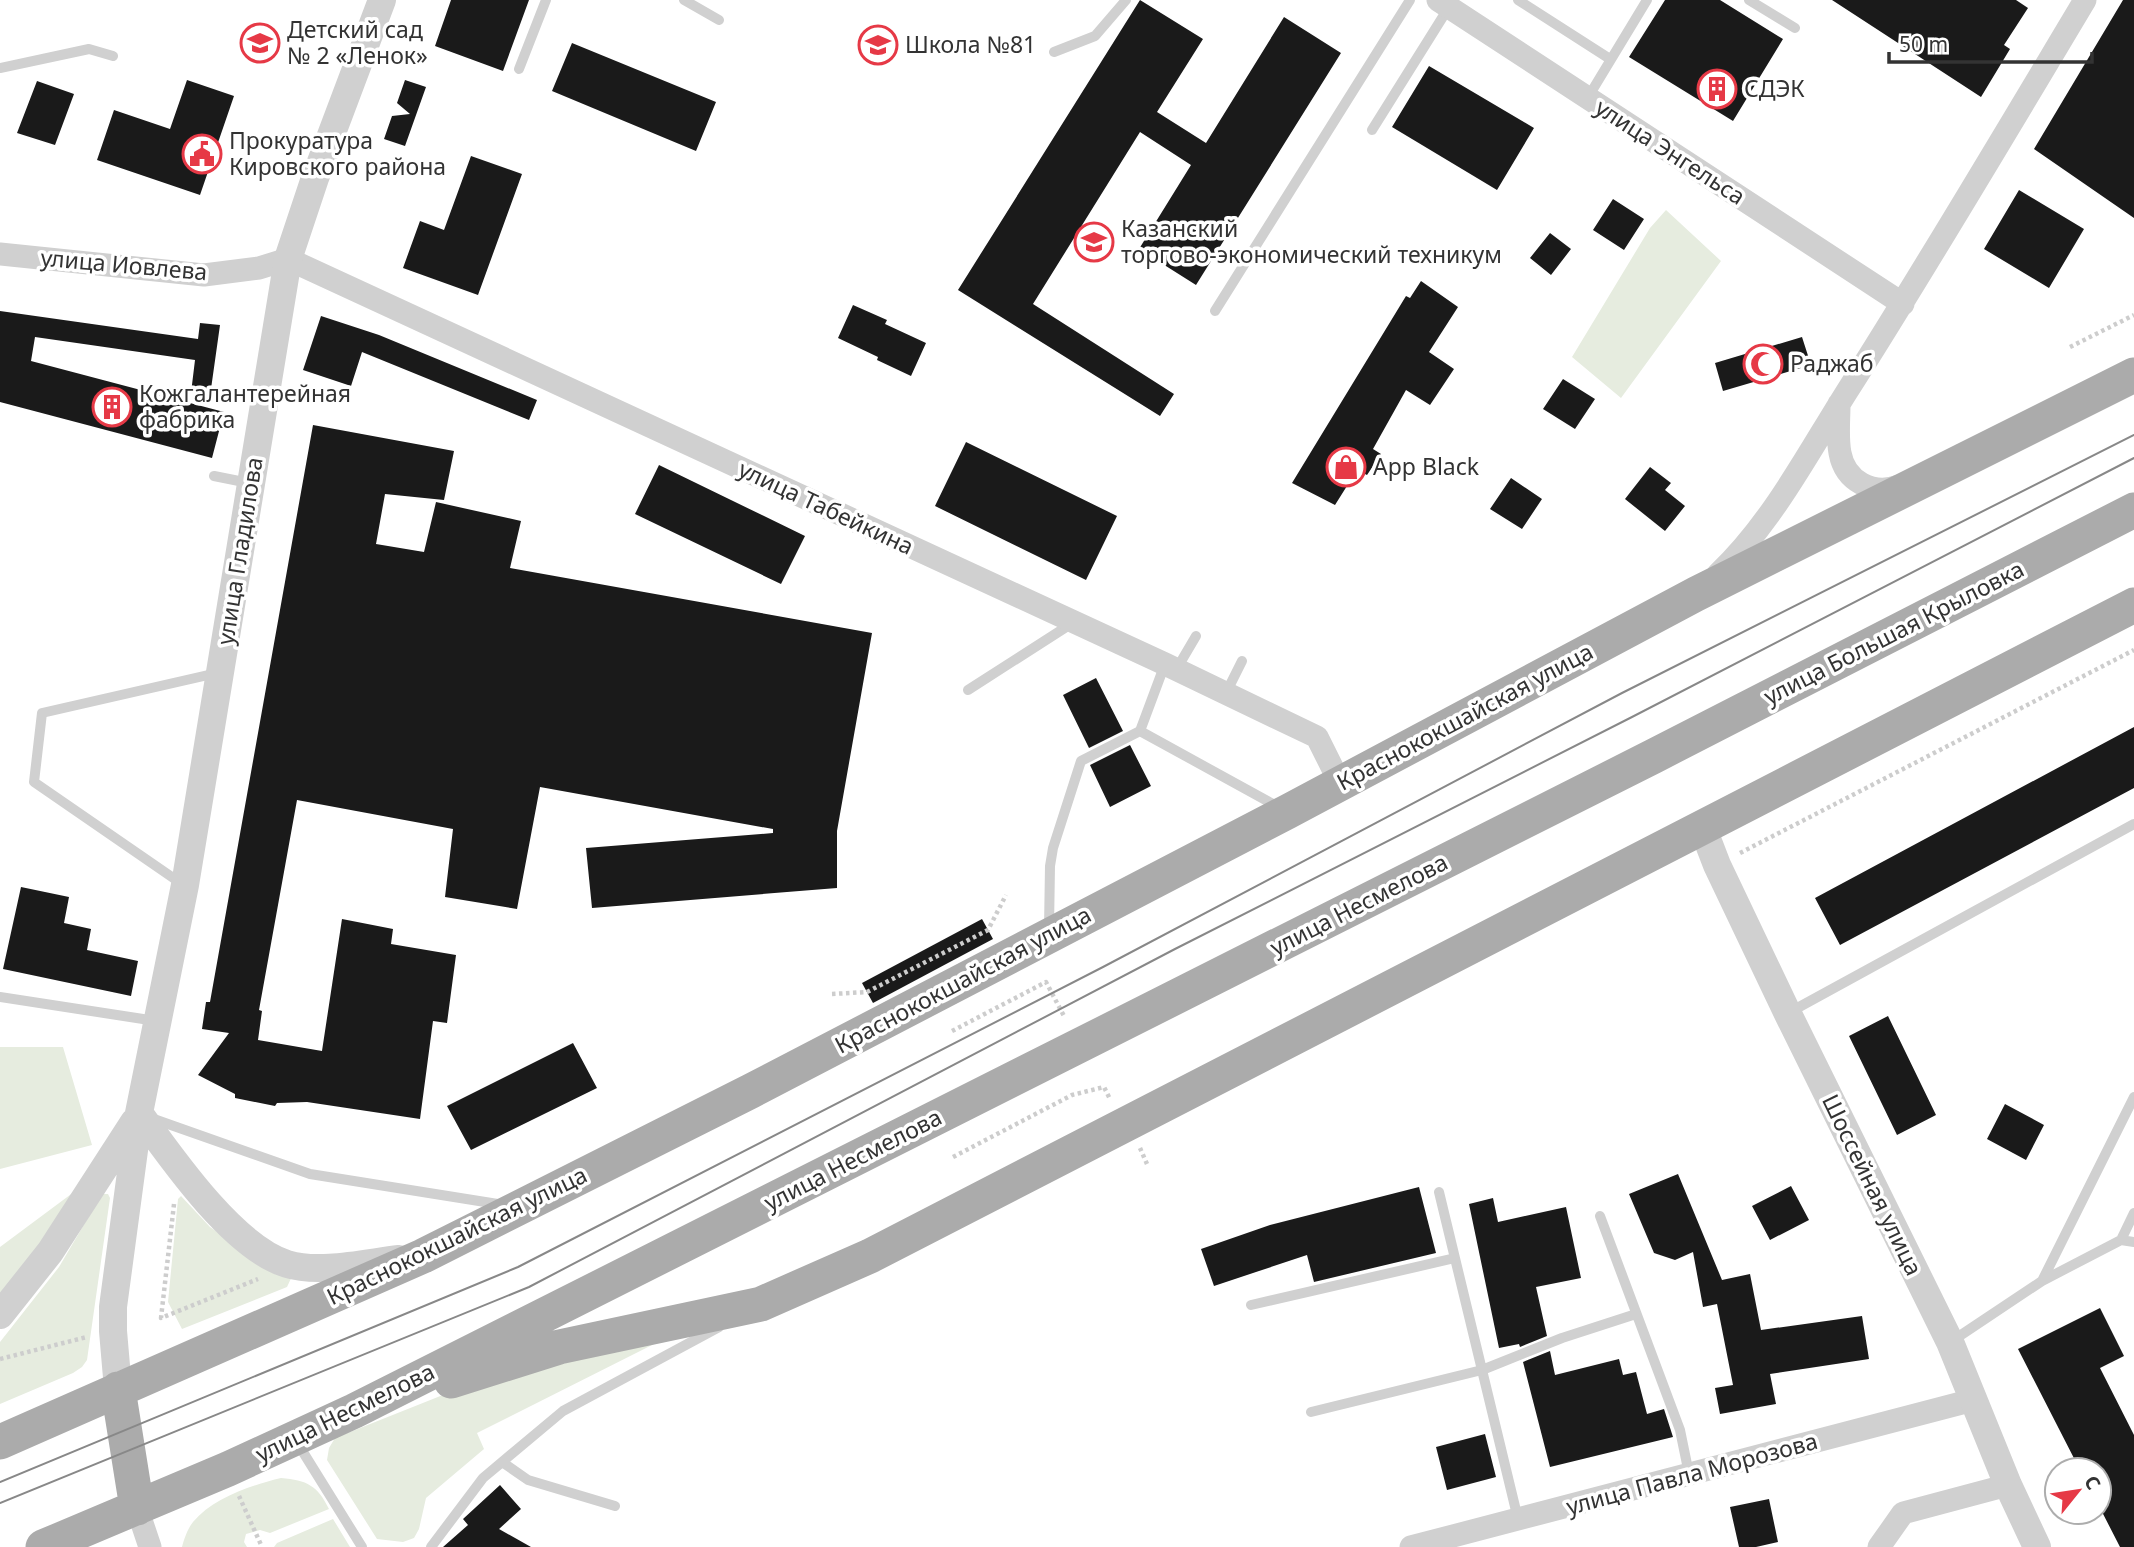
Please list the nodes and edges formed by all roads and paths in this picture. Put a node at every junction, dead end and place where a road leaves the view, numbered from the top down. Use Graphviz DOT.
graph roads {
  1 [pos="382,0"];
  2 [pos="546,0"];
  3 [pos="684,0"];
  4 [pos="1126,0"];
  5 [pos="1410,0"];
  6 [pos="1518,0"];
  7 [pos="1647,0"];
  8 [pos="1749,0"];
  9 [pos="2084,1"];
  10 [pos="1443,4"];
  11 [pos="719,19"];
  12 [pos="1795,28"];
  13 [pos="1054,52"];
  14 [pos="113,56"];
  15 [pos="1611,59"];
  16 [pos="0,68"];
  17 [pos="519,69"];
  18 [pos="1587,99"];
  19 [pos="1372,130"];
  20 [pos="0,254"];
  21 [pos="288,259"];
  22 [pos="1903,304"];
  23 [pos="1215,311"];
  24 [pos="2134,315"];
  25 [pos="2070,347"];
  26 [pos="2134,375"];
  27 [pos="1839,404"];
  28 [pos="1963,460"];
  29 [pos="214,476"];
  30 [pos="251,484"];
  31 [pos="2134,510"];
  32 [pos="1696,594"];
  33 [pos="2134,605"];
  34 [pos="1074,622"];
  35 [pos="1196,635"];
  36 [pos="2134,650"];
  37 [pos="1242,661"];
  38 [pos="1171,667"];
  39 [pos="220,672"];
  40 [pos="968,690"];
  41 [pos="1226,694"];
  42 [pos="1140,731"];
  43 [pos="1654,756"];
  44 [pos="1339,783"];
  45 [pos="1287,812"];
  46 [pos="2134,824"];
  47 [pos="1702,826"];
  48 [pos="1717,865"];
  49 [pos="185,885"];
  50 [pos="1006,895"];
  51 [pos="1049,934"];
  52 [pos="832,994"];
  53 [pos="0,997"];
  54 [pos="1788,1014"];
  55 [pos="1065,1018"];
  56 [pos="158,1021"];
  57 [pos="952,1031"];
  58 [pos="1072,1095"];
  59 [pos="2134,1097"];
  60 [pos="139,1114"];
  61 [pos="953,1157"];
  62 [pos="1439,1192"];
  63 [pos="174,1202"];
  64 [pos="520,1207"];
  65 [pos="2134,1213"];
  66 [pos="1600,1216"];
  67 [pos="2121,1240"];
  68 [pos="2134,1242"];
  69 [pos="423,1256"];
  70 [pos="1455,1258"];
  71 [pos="270,1275"];
  72 [pos="2042,1281"];
  73 [pos="761,1304"];
  74 [pos="1251,1305"];
  75 [pos="1636,1314"];
  76 [pos="0,1315"];
  77 [pos="91,1336"];
  78 [pos="1950,1342"];
  79 [pos="0,1359"];
  80 [pos="1482,1370"];
  81 [pos="118,1389"];
  82 [pos="1973,1400"];
  83 [pos="354,1411"];
  84 [pos="1311,1412"];
  85 [pos="294,1438"];
  86 [pos="0,1442"];
  87 [pos="502,1462"];
  88 [pos="1689,1474"];
  89 [pos="2008,1485"];
  90 [pos="238,1492"];
  91 [pos="615,1506"];
  92 [pos="137,1508"];
  93 [pos="1518,1519"];
  94 [pos="43,1547"];
  95 [pos="150,1547"];
  96 [pos="262,1547"];
  97 [pos="362,1547"];
  98 [pos="431,1547"];
  99 [pos="1411,1547"];
  100 [pos="1879,1547"];
  101 [pos="2037,1547"];
  1 -- 21 [label="street, улица Гладилова"];
  2 -- 17 [label="lane"];
  3 -- 11 [label="lane"];
  4 -- 13 [label="lane"];
  5 -- 23 [label="lane"];
  6 -- 15 [label="lane"];
  7 -- 15 [label="lane"];
  8 -- 12 [label="lane"];
  9 -- 22 [label="street, Краснококшайская улица"];
  10 -- 18 [label="street, улица Энгельса"];
  10 -- 19 [label="lane"];
  14 -- 16 [label="lane"];
  15 -- 18 [label="lane"];
  18 -- 22 [label="street, улица Энгельса"];
  20 -- 21 [label="street, улица Иовлева"];
  21 -- 30 [label="street, улица Гладилова"];
  21 -- 34 [label="street, улица Табейкина"];
  22 -- 27 [label="street, Краснококшайская улица"];
  24 -- 25 [label="path"];
  26 -- 28 [label="main road"];
  27 -- 28 [label="street"];
  27 -- 32 [label="street, Краснококшайская улица"];
  28 -- 32 [label="main road"];
  29 -- 30 [label="lane"];
  30 -- 39 [label="street, улица Гладилова"];
  31 -- 43 [label="main road, улица Большая Крыловка"];
  32 -- 44 [label="main road, Краснококшайская улица"];
  33 -- 47 [label="main road"];
  34 -- 38 [label="street, улица Табейкина"];
  34 -- 40 [label="lane"];
  35 -- 38 [label="lane"];
  36 -- 48 [label="path"];
  37 -- 41 [label="lane"];
  38 -- 41 [label="street, улица Табейкина"];
  38 -- 42 [label="lane"];
  39 -- 49 [label="street, улица Гладилова"];
  39 -- 49 [label="lane"];
  41 -- 44 [label="street, улица Табейкина"];
  42 -- 45 [label="lane"];
  42 -- 51 [label="lane"];
  43 -- 83 [label="main road, улица Несмелова"];
  44 -- 45 [label="main road, Краснококшайская улица"];
  45 -- 51 [label="main road, Краснококшайская улица"];
  46 -- 54 [label="lane"];
  47 -- 48 [label="street, Шоссейная улица"];
  47 -- 73 [label="main road"];
  48 -- 54 [label="street, Шоссейная улица"];
  49 -- 56 [label="street, улица Гладилова"];
  50 -- 52 [label="path"];
  51 -- 64 [label="main road, Краснококшайская улица"];
  53 -- 56 [label="lane"];
  54 -- 78 [label="street, Шоссейная улица"];
  55 -- 57 [label="path"];
  56 -- 60 [label="street, улица Гладилова"];
  58 -- 61 [label="path"];
  59 -- 72 [label="lane"];
  60 -- 64 [label="lane"];
  60 -- 69 [label="street"];
  60 -- 76 [label="street"];
  60 -- 81 [label="street, улица Гладилова"];
  62 -- 70 [label="lane"];
  63 -- 71 [label="path"];
  64 -- 69 [label="main road, Краснококшайская улица"];
  65 -- 67 [label="lane"];
  66 -- 75 [label="lane"];
  67 -- 68 [label="lane"];
  67 -- 72 [label="lane"];
  69 -- 81 [label="main road, Краснококшайская улица"];
  70 -- 74 [label="lane"];
  70 -- 80 [label="lane"];
  72 -- 78 [label="lane"];
  73 -- 83 [label="main road"];
  73 -- 87 [label="lane"];
  75 -- 80 [label="lane"];
  75 -- 88 [label="lane"];
  77 -- 79 [label="path"];
  78 -- 82 [label="street, Шоссейная улица"];
  80 -- 84 [label="lane"];
  80 -- 93 [label="lane"];
  81 -- 86 [label="main road, Краснококшайская улица"];
  81 -- 92 [label="main road"];
  82 -- 88 [label="street, улица Павла Морозова"];
  82 -- 89 [label="street, Шоссейная улица"];
  83 -- 85 [label="main road, улица Несмелова"];
  85 -- 92 [label="main road, улица Несмелова"];
  85 -- 97 [label="lane"];
  87 -- 91 [label="lane"];
  87 -- 98 [label="lane"];
  88 -- 93 [label="street, улица Павла Морозова"];
  89 -- 100 [label="street"];
  89 -- 101 [label="street, Шоссейная улица"];
  90 -- 96 [label="path"];
  92 -- 94 [label="main road, улица Несмелова"];
  92 -- 95 [label="street"];
  93 -- 99 [label="street, улица Павла Морозова"];
}
